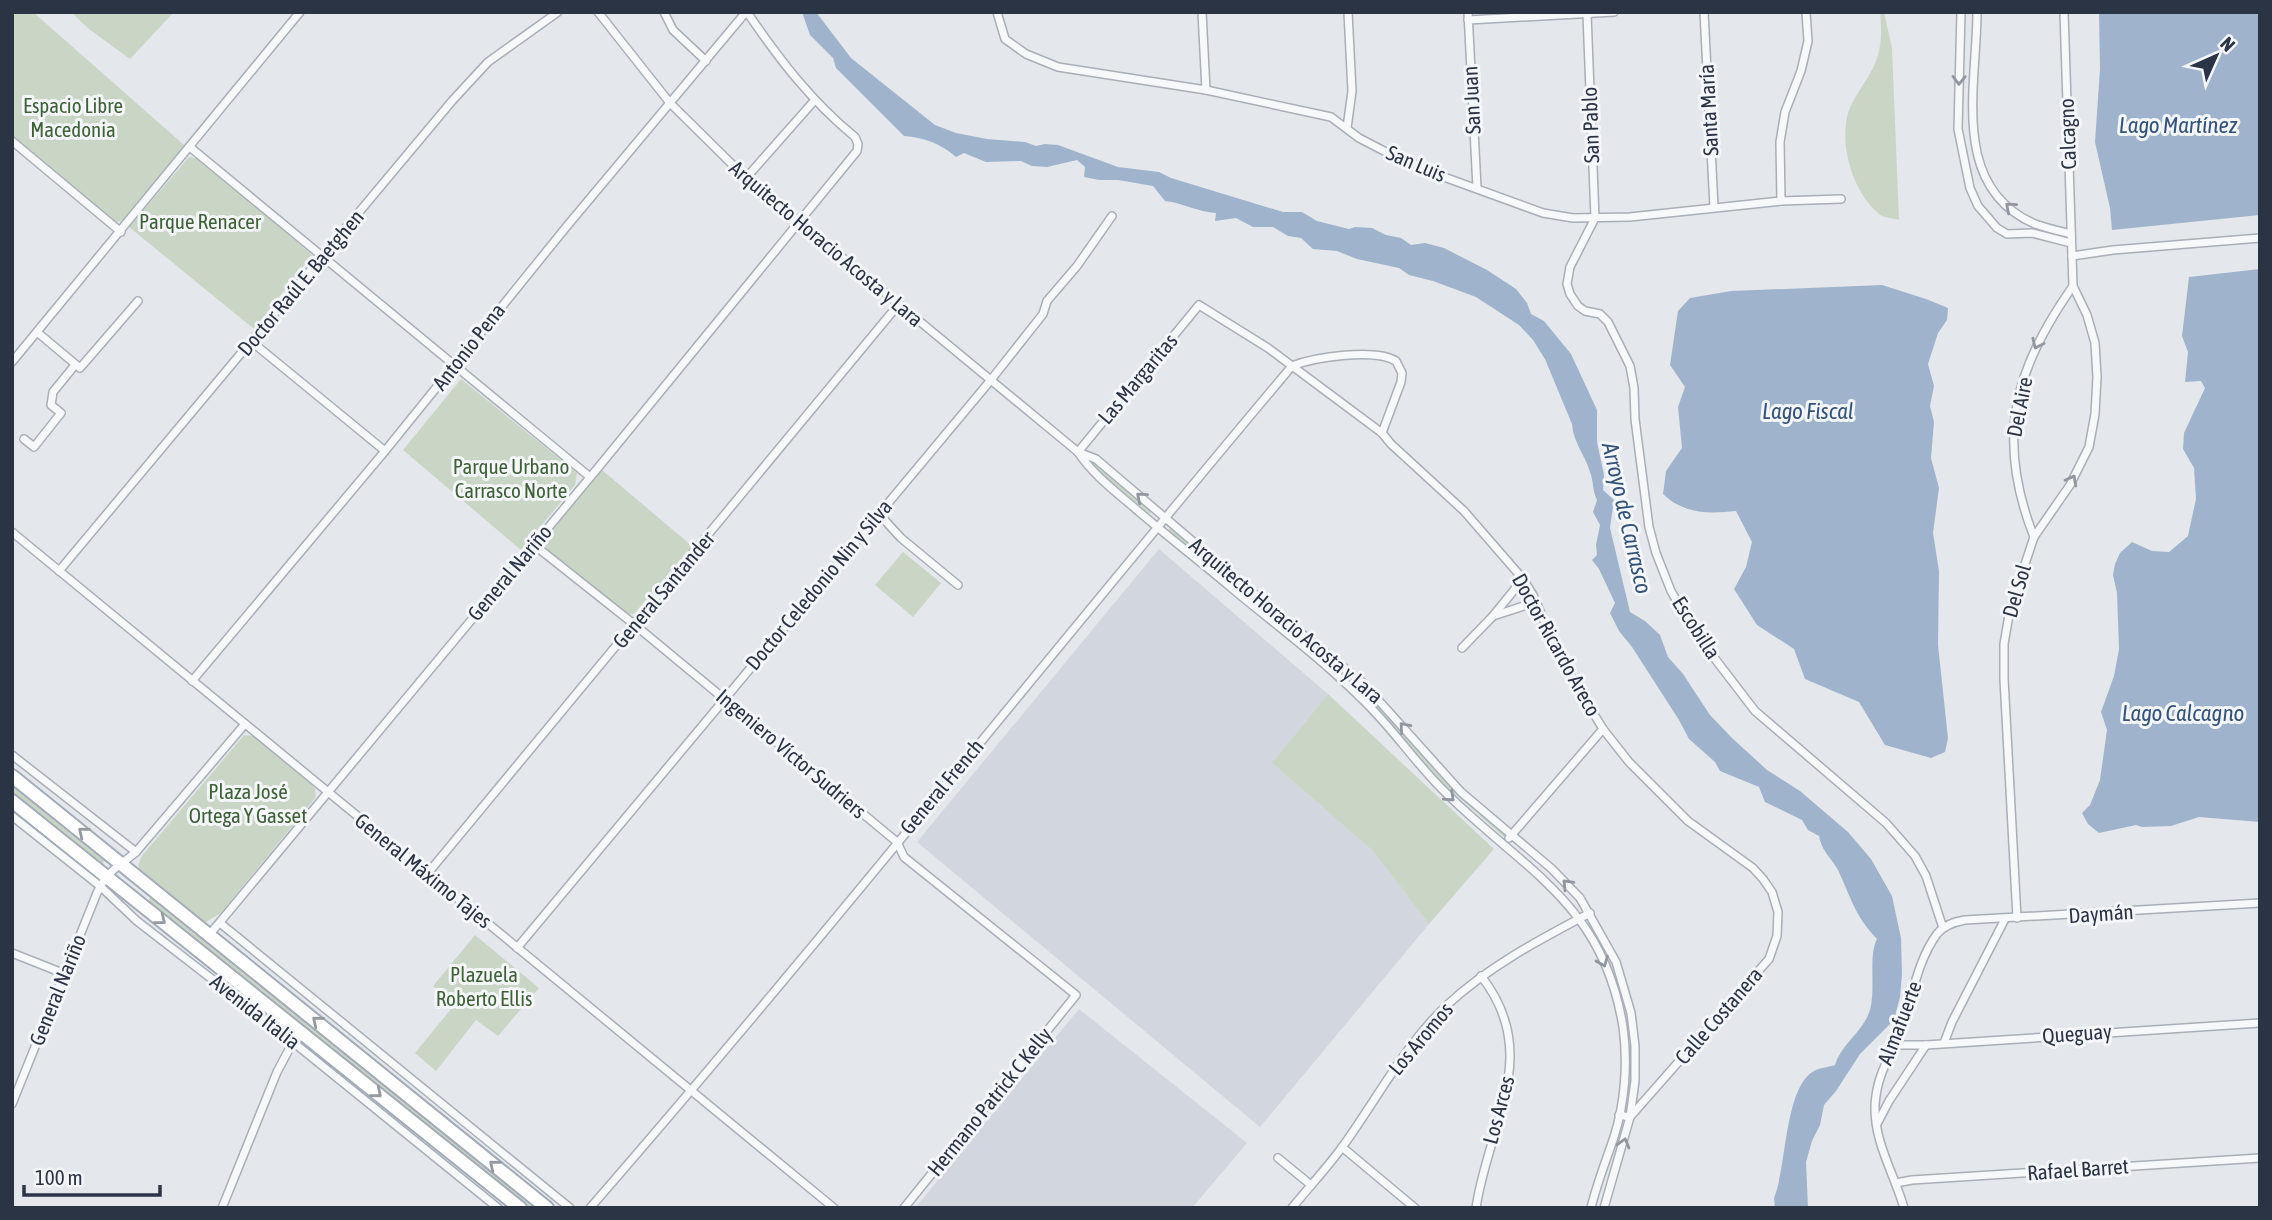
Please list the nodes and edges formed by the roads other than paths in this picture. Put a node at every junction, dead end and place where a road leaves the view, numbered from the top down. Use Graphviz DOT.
graph roads {
  1 [pos="300,12"];
  2 [pos="558,12"];
  3 [pos="598,12"];
  4 [pos="664,12"];
  5 [pos="746,12"];
  6 [pos="997,12"];
  7 [pos="1202,12"];
  8 [pos="1348,12"];
  9 [pos="1614,12"];
  10 [pos="1704,12"];
  11 [pos="1806,12"];
  12 [pos="1961,12"];
  13 [pos="1977,12"];
  14 [pos="2064,12"];
  15 [pos="1587,14"];
  16 [pos="1468,16"];
  17 [pos="706,61"];
  18 [pos="1206,90"];
  19 [pos="814,101"];
  20 [pos="670,103"];
  21 [pos="1973,127"];
  22 [pos="1347,128"];
  23 [pos="1958,129"];
  24 [pos="12,141"];
  25 [pos="191,148"];
  26 [pos="746,178"];
  27 [pos="1477,188"];
  28 [pos="1841,199"];
  29 [pos="1781,201"];
  30 [pos="1714,207"];
  31 [pos="1112,216"];
  32 [pos="1595,218"];
  33 [pos="799,223"];
  34 [pos="121,232"];
  35 [pos="2071,234"];
  36 [pos="1587,235"];
  37 [pos="2260,238"];
  38 [pos="2071,243"];
  39 [pos="2072,256"];
  40 [pos="323,257"];
  41 [pos="2073,286"];
  42 [pos="138,301"];
  43 [pos="898,305"];
  44 [pos="1199,305"];
  45 [pos="37,332"];
  46 [pos="252,342"];
  47 [pos="12,362"];
  48 [pos="75,365"];
  49 [pos="456,365"];
  50 [pos="1292,366"];
  51 [pos="990,381"];
  52 [pos="1382,433"];
  53 [pos="24,439"];
  54 [pos="386,451"];
  55 [pos="1078,452"];
  56 [pos="590,477"];
  57 [pos="879,514"];
  58 [pos="1165,517"];
  59 [pos="1157,527"];
  60 [pos="12,532"];
  61 [pos="2034,537"];
  62 [pos="533,544"];
  63 [pos="59,572"];
  64 [pos="1523,579"];
  65 [pos="958,585"];
  66 [pos="1254,593"];
  67 [pos="1247,601"];
  68 [pos="1536,602"];
  69 [pos="1493,616"];
  70 [pos="635,625"];
  71 [pos="1462,649"];
  72 [pos="192,681"];
  73 [pos="725,699"];
  74 [pos="245,724"];
  75 [pos="1603,729"];
  76 [pos="12,755"];
  77 [pos="12,776"];
  78 [pos="329,794"];
  79 [pos="12,802"];
  80 [pos="12,816"];
  81 [pos="1512,835"];
  82 [pos="897,842"];
  83 [pos="1505,843"];
  84 [pos="135,852"];
  85 [pos="120,862"];
  86 [pos="428,873"];
  87 [pos="103,881"];
  88 [pos="144,882"];
  89 [pos="1773,892"];
  90 [pos="132,897"];
  91 [pos="2260,903"];
  92 [pos="1590,913"];
  93 [pos="1580,918"];
  94 [pos="2017,918"];
  95 [pos="2005,919"];
  96 [pos="220,923"];
  97 [pos="1943,928"];
  98 [pos="211,934"];
  99 [pos="517,948"];
  100 [pos="12,953"];
  101 [pos="65,974"];
  102 [pos="1480,976"];
  103 [pos="1076,995"];
  104 [pos="2260,1023"];
  105 [pos="305,1035"];
  106 [pos="293,1042"];
  107 [pos="1944,1043"];
  108 [pos="1894,1045"];
  109 [pos="1926,1045"];
  110 [pos="692,1090"];
  111 [pos="12,1104"];
  112 [pos="1619,1115"];
  113 [pos="1630,1117"];
  114 [pos="1877,1124"];
  115 [pos="1342,1147"];
  116 [pos="1278,1158"];
  117 [pos="2260,1158"];
  118 [pos="1896,1183"];
  119 [pos="1311,1185"];
  120 [pos="222,1208"];
  121 [pos="498,1208"];
  122 [pos="520,1208"];
  123 [pos="547,1208"];
  124 [pos="570,1208"];
  125 [pos="590,1208"];
  126 [pos="834,1208"];
  127 [pos="904,1208"];
  128 [pos="1292,1208"];
  129 [pos="1415,1208"];
  130 [pos="1476,1208"];
  131 [pos="1591,1208"];
  132 [pos="1604,1208"];
  133 [pos="1904,1208"];
  1 -- 25 [label="street"];
  2 -- 40 [label="street, Doctor Raúl E. Baetghen"];
  3 -- 20 [label="street, Arquitecto Horacio Acosta y Lara"];
  4 -- 17 [label="street"];
  5 -- 17 [label="street, Antonio Pena"];
  5 -- 19 [label="street"];
  6 -- 18 [label="street, San Luis"];
  7 -- 18 [label="street"];
  8 -- 22 [label="street"];
  9 -- 15 [label="street"];
  10 -- 30 [label="street, Santa María"];
  11 -- 29 [label="street"];
  12 -- 23 [label="street, one-way"];
  13 -- 21 [label="street"];
  14 -- 35 [label="street, Calcagno"];
  15 -- 16 [label="street"];
  15 -- 32 [label="street, San Pablo"];
  16 -- 27 [label="street, San Juan"];
  17 -- 20 [label="street, Antonio Pena"];
  18 -- 22 [label="street, San Luis"];
  19 -- 26 [label="street"];
  19 -- 33 [label="street, General Nariño"];
  20 -- 26 [label="street, Arquitecto Horacio Acosta y Lara"];
  20 -- 49 [label="street, Antonio Pena"];
  21 -- 23 [label="street"];
  35 -- 21 [label="street, one-way"];
  22 -- 27 [label="street, San Luis"];
  23 -- 38 [label="street"];
  24 -- 34 [label="street"];
  25 -- 34 [label="street"];
  25 -- 40 [label="street"];
  26 -- 33 [label="street, Arquitecto Horacio Acosta y Lara"];
  27 -- 32 [label="street, San Luis"];
  28 -- 29 [label="street, San Luis"];
  29 -- 30 [label="street, San Luis"];
  30 -- 32 [label="street, San Luis"];
  31 -- 51 [label="street, Doctor Celedonio Nin y Silva"];
  32 -- 36 [label="street, San Pablo"];
  33 -- 43 [label="street, Arquitecto Horacio Acosta y Lara"];
  33 -- 56 [label="street, General Nariño"];
  34 -- 45 [label="street"];
  35 -- 38 [label="street, Calcagno"];
  36 -- 97 [label="street, Escobilla"];
  37 -- 39 [label="street"];
  38 -- 39 [label="street, Calcagno"];
  39 -- 41 [label="street, Calcagno"];
  40 -- 46 [label="street, Doctor Raúl E. Baetghen"];
  40 -- 49 [label="street"];
  41 -- 61 [label="street, Del Aire, one-way"];
  61 -- 41 [label="street, Del Sol, one-way"];
  42 -- 48 [label="street"];
  43 -- 51 [label="street, Arquitecto Horacio Acosta y Lara"];
  43 -- 70 [label="street, General Santander"];
  44 -- 50 [label="street, Doctor Ricardo Areco"];
  44 -- 55 [label="street, Las Margaritas"];
  45 -- 47 [label="street"];
  45 -- 48 [label="street"];
  46 -- 54 [label="street"];
  46 -- 63 [label="street, Doctor Raúl E. Baetghen"];
  48 -- 53 [label="street"];
  49 -- 54 [label="street, Antonio Pena"];
  49 -- 56 [label="street"];
  50 -- 52 [label="street, Doctor Ricardo Areco"];
  50 -- 52 [label="street"];
  50 -- 58 [label="street, General French"];
  51 -- 55 [label="street, Arquitecto Horacio Acosta y Lara"];
  51 -- 57 [label="street, Doctor Celedonio Nin y Silva"];
  52 -- 64 [label="street, Doctor Ricardo Areco"];
  54 -- 72 [label="street, Antonio Pena"];
  58 -- 55 [label="street, Arquitecto Horacio Acosta y Lara, one-way"];
  55 -- 59 [label="street, Arquitecto Horacio Acosta y Lara"];
  56 -- 62 [label="street, General Nariño"];
  57 -- 65 [label="street"];
  57 -- 73 [label="street, Doctor Celedonio Nin y Silva"];
  58 -- 59 [label="street, General French"];
  58 -- 66 [label="street, Arquitecto Horacio Acosta y Lara"];
  59 -- 67 [label="street, Arquitecto Horacio Acosta y Lara"];
  59 -- 82 [label="street, General French"];
  60 -- 63 [label="street, General Máximo Tajes"];
  61 -- 94 [label="street, Del Sol"];
  62 -- 70 [label="street, Ingeniero Víctor Sudriers"];
  62 -- 78 [label="street, General Nariño"];
  63 -- 72 [label="street, General Máximo Tajes"];
  64 -- 68 [label="street, Doctor Ricardo Areco"];
  64 -- 69 [label="street"];
  66 -- 67 [label="street"];
  81 -- 66 [label="street, Arquitecto Horacio Acosta y Lara, one-way"];
  67 -- 83 [label="street, Arquitecto Horacio Acosta y Lara, one-way"];
  68 -- 69 [label="street"];
  68 -- 75 [label="street, Doctor Ricardo Areco"];
  69 -- 71 [label="street"];
  70 -- 73 [label="street, Ingeniero Víctor Sudriers"];
  70 -- 86 [label="street, General Santander"];
  72 -- 74 [label="street, General Máximo Tajes"];
  73 -- 82 [label="street, Ingeniero Víctor Sudriers"];
  73 -- 99 [label="street, Doctor Celedonio Nin y Silva"];
  74 -- 78 [label="street, General Máximo Tajes"];
  74 -- 84 [label="street"];
  75 -- 81 [label="street"];
  75 -- 89 [label="street, Doctor Ricardo Areco"];
  76 -- 84 [label="street"];
  85 -- 77 [label="main road, Avenida Italia, one-way"];
  78 -- 86 [label="street, General Máximo Tajes"];
  78 -- 96 [label="street, General Nariño"];
  79 -- 87 [label="main road, Avenida Italia"];
  80 -- 87 [label="street, Avenida Italia"];
  81 -- 83 [label="street"];
  92 -- 81 [label="street, Arquitecto Horacio Acosta y Lara, one-way"];
  82 -- 103 [label="street, Ingeniero Víctor Sudriers"];
  82 -- 110 [label="street, General French"];
  83 -- 93 [label="street, Arquitecto Horacio Acosta y Lara"];
  84 -- 85 [label="street"];
  85 -- 87 [label="street"];
  85 -- 88 [label="main road, Avenida Italia"];
  86 -- 99 [label="street, General Máximo Tajes"];
  87 -- 90 [label="main road, Avenida Italia"];
  87 -- 101 [label="street, General Nariño"];
  87 -- 106 [label="street, Avenida Italia"];
  88 -- 90 [label="street"];
  88 -- 98 [label="main road, Avenida Italia"];
  89 -- 113 [label="street, Calle Costanera"];
  90 -- 105 [label="main road, Avenida Italia, one-way"];
  91 -- 94 [label="street, Daymán"];
  92 -- 93 [label="street, Los Aromos"];
  92 -- 113 [label="street, Arquitecto Horacio Acosta y Lara"];
  93 -- 102 [label="street, Los Aromos"];
  93 -- 112 [label="street, Arquitecto Horacio Acosta y Lara, one-way"];
  94 -- 95 [label="street, Daymán"];
  95 -- 97 [label="street, Daymán"];
  95 -- 107 [label="street"];
  96 -- 98 [label="street, General Nariño"];
  96 -- 124 [label="street"];
  97 -- 108 [label="street, Almafuerte"];
  123 -- 98 [label="main road, Avenida Italia, one-way"];
  99 -- 110 [label="street, General Máximo Tajes"];
  100 -- 101 [label="street"];
  101 -- 111 [label="street, General Nariño"];
  102 -- 115 [label="street, Los Aromos"];
  102 -- 130 [label="street, Los Arces"];
  103 -- 127 [label="street, Hermano Patrick C Kelly"];
  104 -- 107 [label="street, Queguay"];
  105 -- 106 [label="street"];
  105 -- 122 [label="main road, Avenida Italia, one-way"];
  106 -- 120 [label="street"];
  106 -- 121 [label="street, Avenida Italia"];
  107 -- 109 [label="street, Queguay"];
  108 -- 109 [label="street, Queguay"];
  108 -- 114 [label="street, Almafuerte"];
  109 -- 114 [label="street, Almafuerte"];
  110 -- 125 [label="street, General French"];
  110 -- 126 [label="street, General Máximo Tajes"];
  112 -- 113 [label="street"];
  112 -- 131 [label="street, Arquitecto Horacio Acosta y Lara"];
  132 -- 113 [label="street, Arquitecto Horacio Acosta y Lara, one-way"];
  114 -- 118 [label="street, Almafuerte"];
  115 -- 119 [label="street, Los Aromos"];
  115 -- 129 [label="street"];
  116 -- 119 [label="street"];
  117 -- 118 [label="street, Rafael Barret"];
  118 -- 133 [label="street, Almafuerte"];
  119 -- 128 [label="street, Los Aromos"];
}
